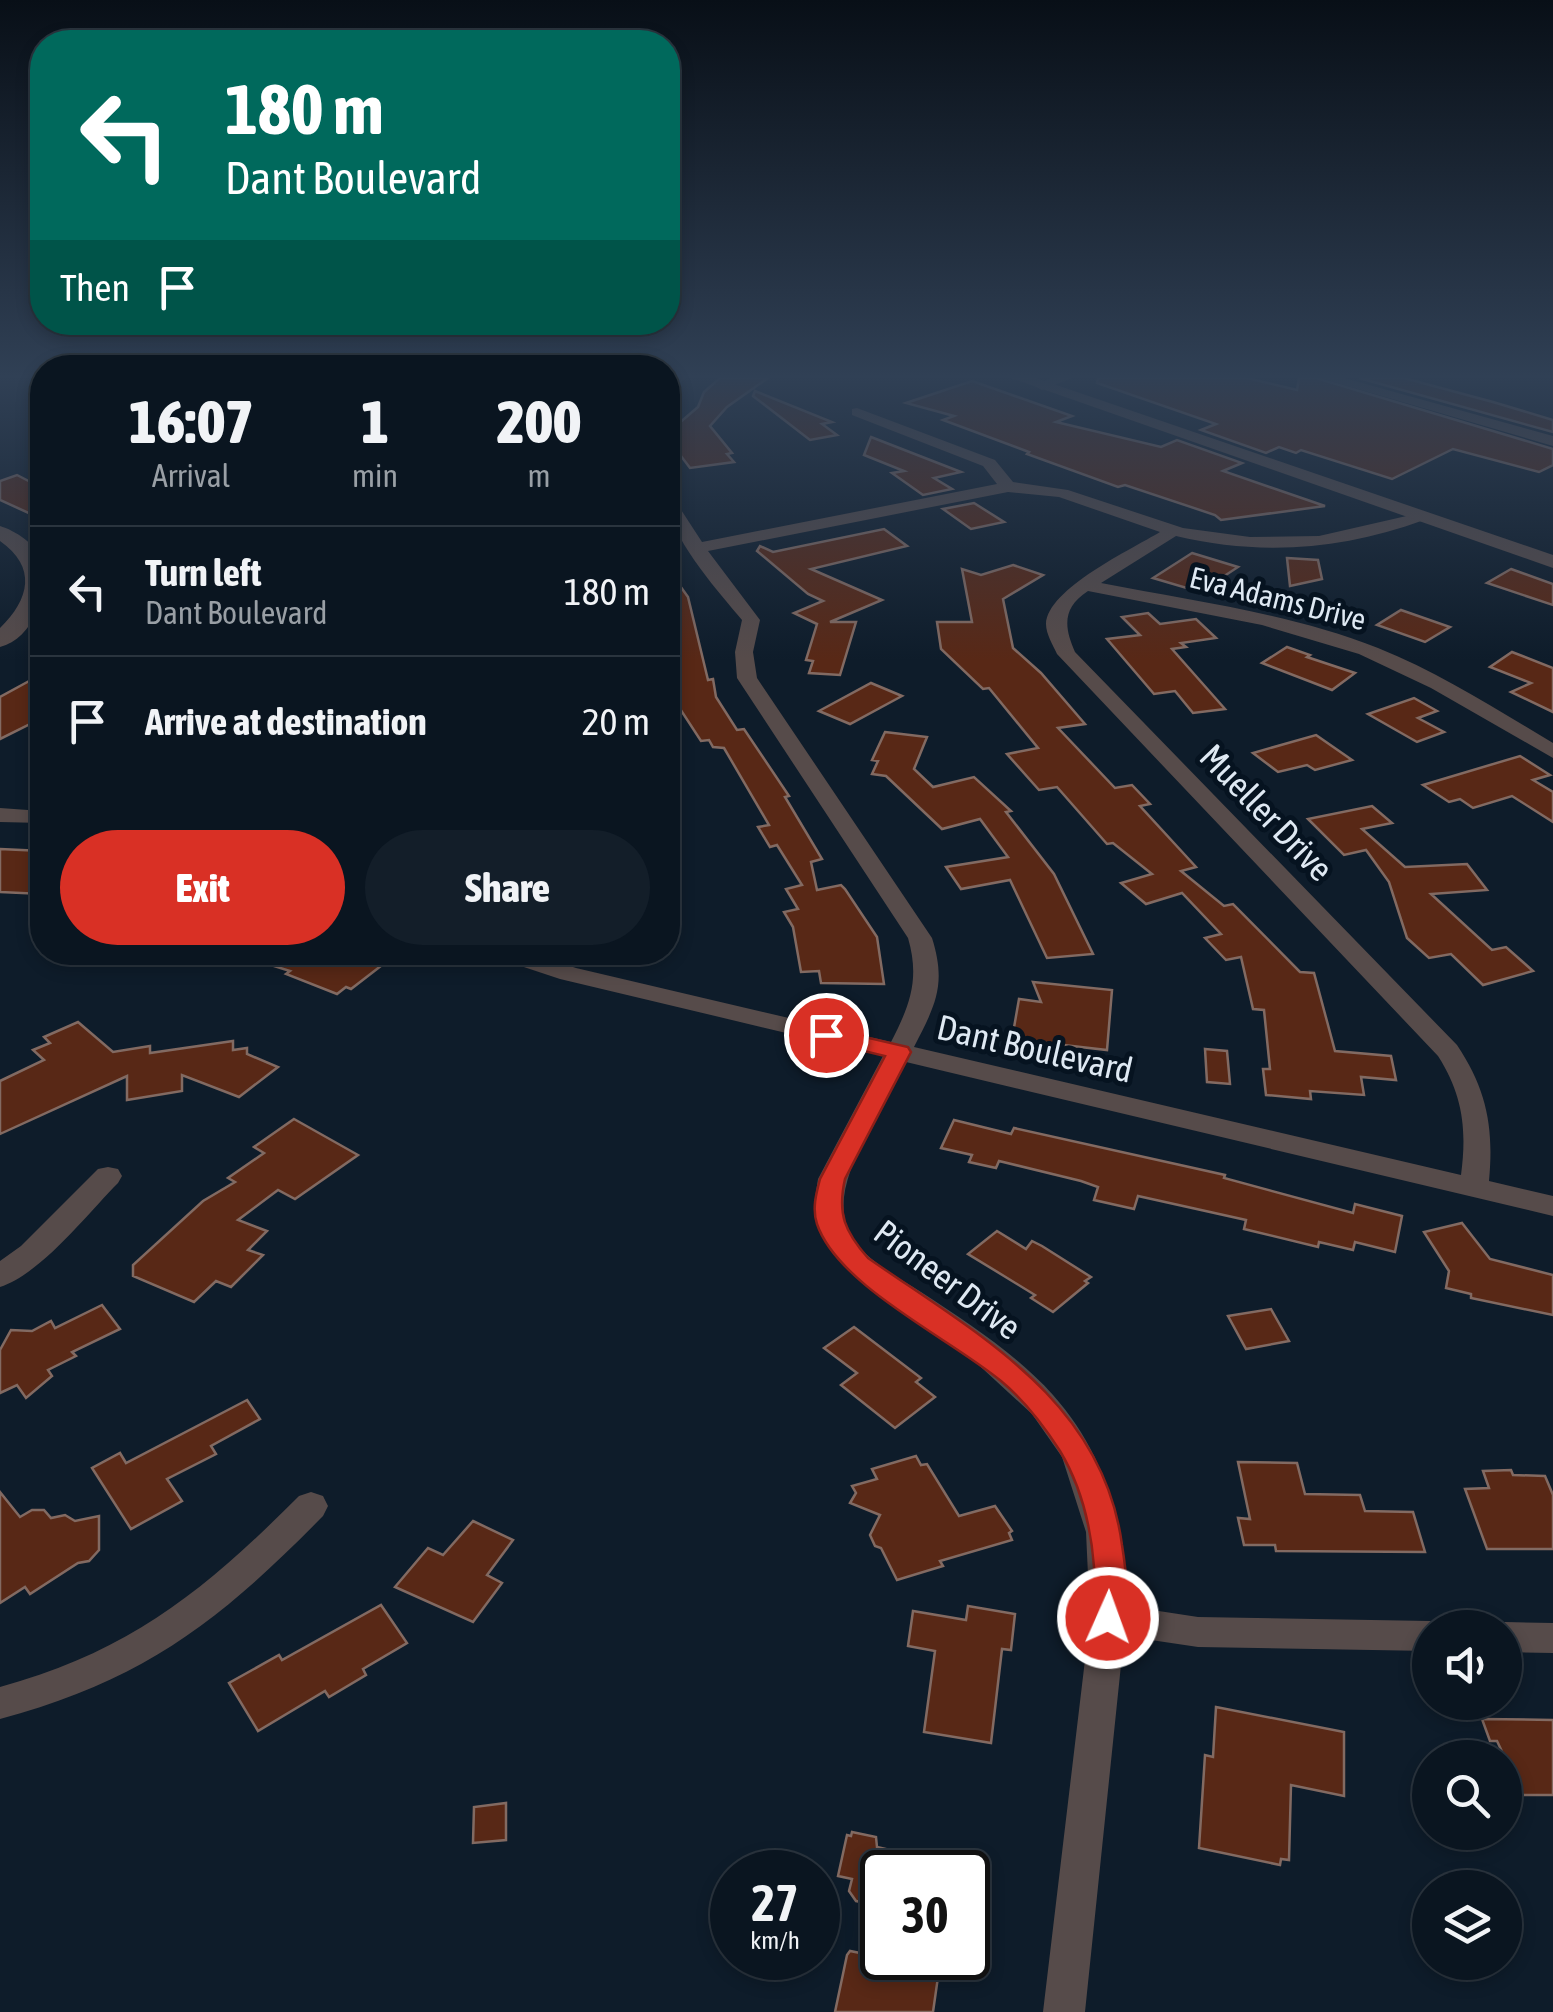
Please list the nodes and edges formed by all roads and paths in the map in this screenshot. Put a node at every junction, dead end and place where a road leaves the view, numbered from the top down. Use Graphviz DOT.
graph roads {
  1 [pos="996,472"];
  2 [pos="1290,472"];
  3 [pos="1008,487"];
  4 [pos="1418,516"];
  5 [pos="680,521"];
  6 [pos="1174,530"];
  7 [pos="0,532"];
  8 [pos="697,548"];
  9 [pos="30,556"];
  10 [pos="1553,562"];
  11 [pos="1084,585"];
  12 [pos="30,607"];
  13 [pos="0,640"];
  14 [pos="1553,752"];
  15 [pos="0,816"];
  16 [pos="30,817"];
  17 [pos="542,965"];
  18 [pos="899,1052"];
  19 [pos="108,1176"];
  20 [pos="1474,1187"];
  21 [pos="1553,1206"];
  22 [pos="0,1276"];
  23 [pos="312,1506"];
  24 [pos="1108,1618"];
  25 [pos="1412,1636"];
  26 [pos="1522,1637"];
  27 [pos="1553,1638"];
  28 [pos="0,1702"];
  29 [pos="1064,2012"];
  1 -- 3 [label="street"];
  2 -- 4 [label="street"];
  3 -- 6 [label="street"];
  3 -- 8 [label="street"];
  4 -- 6 [label="street"];
  4 -- 10 [label="street"];
  5 -- 8 [label="street, Pioneer Drive"];
  6 -- 11 [label="street, Mueller Drive"];
  7 -- 9 [label="street"];
  8 -- 18 [label="street, Pioneer Drive"];
  11 -- 14 [label="street, Eva Adams Drive"];
  11 -- 20 [label="street, Mueller Drive"];
  12 -- 13 [label="street"];
  15 -- 16 [label="street"];
  17 -- 18 [label="street, Dant Boulevard"];
  18 -- 20 [label="street, Dant Boulevard"];
  18 -- 24 [label="street, Pioneer Drive"];
  19 -- 22 [label="street"];
  20 -- 21 [label="street, Dant Boulevard"];
  23 -- 28 [label="street"];
  24 -- 25 [label="street"];
  24 -- 29 [label="street, Pioneer Drive"];
  26 -- 27 [label="street"];
}
